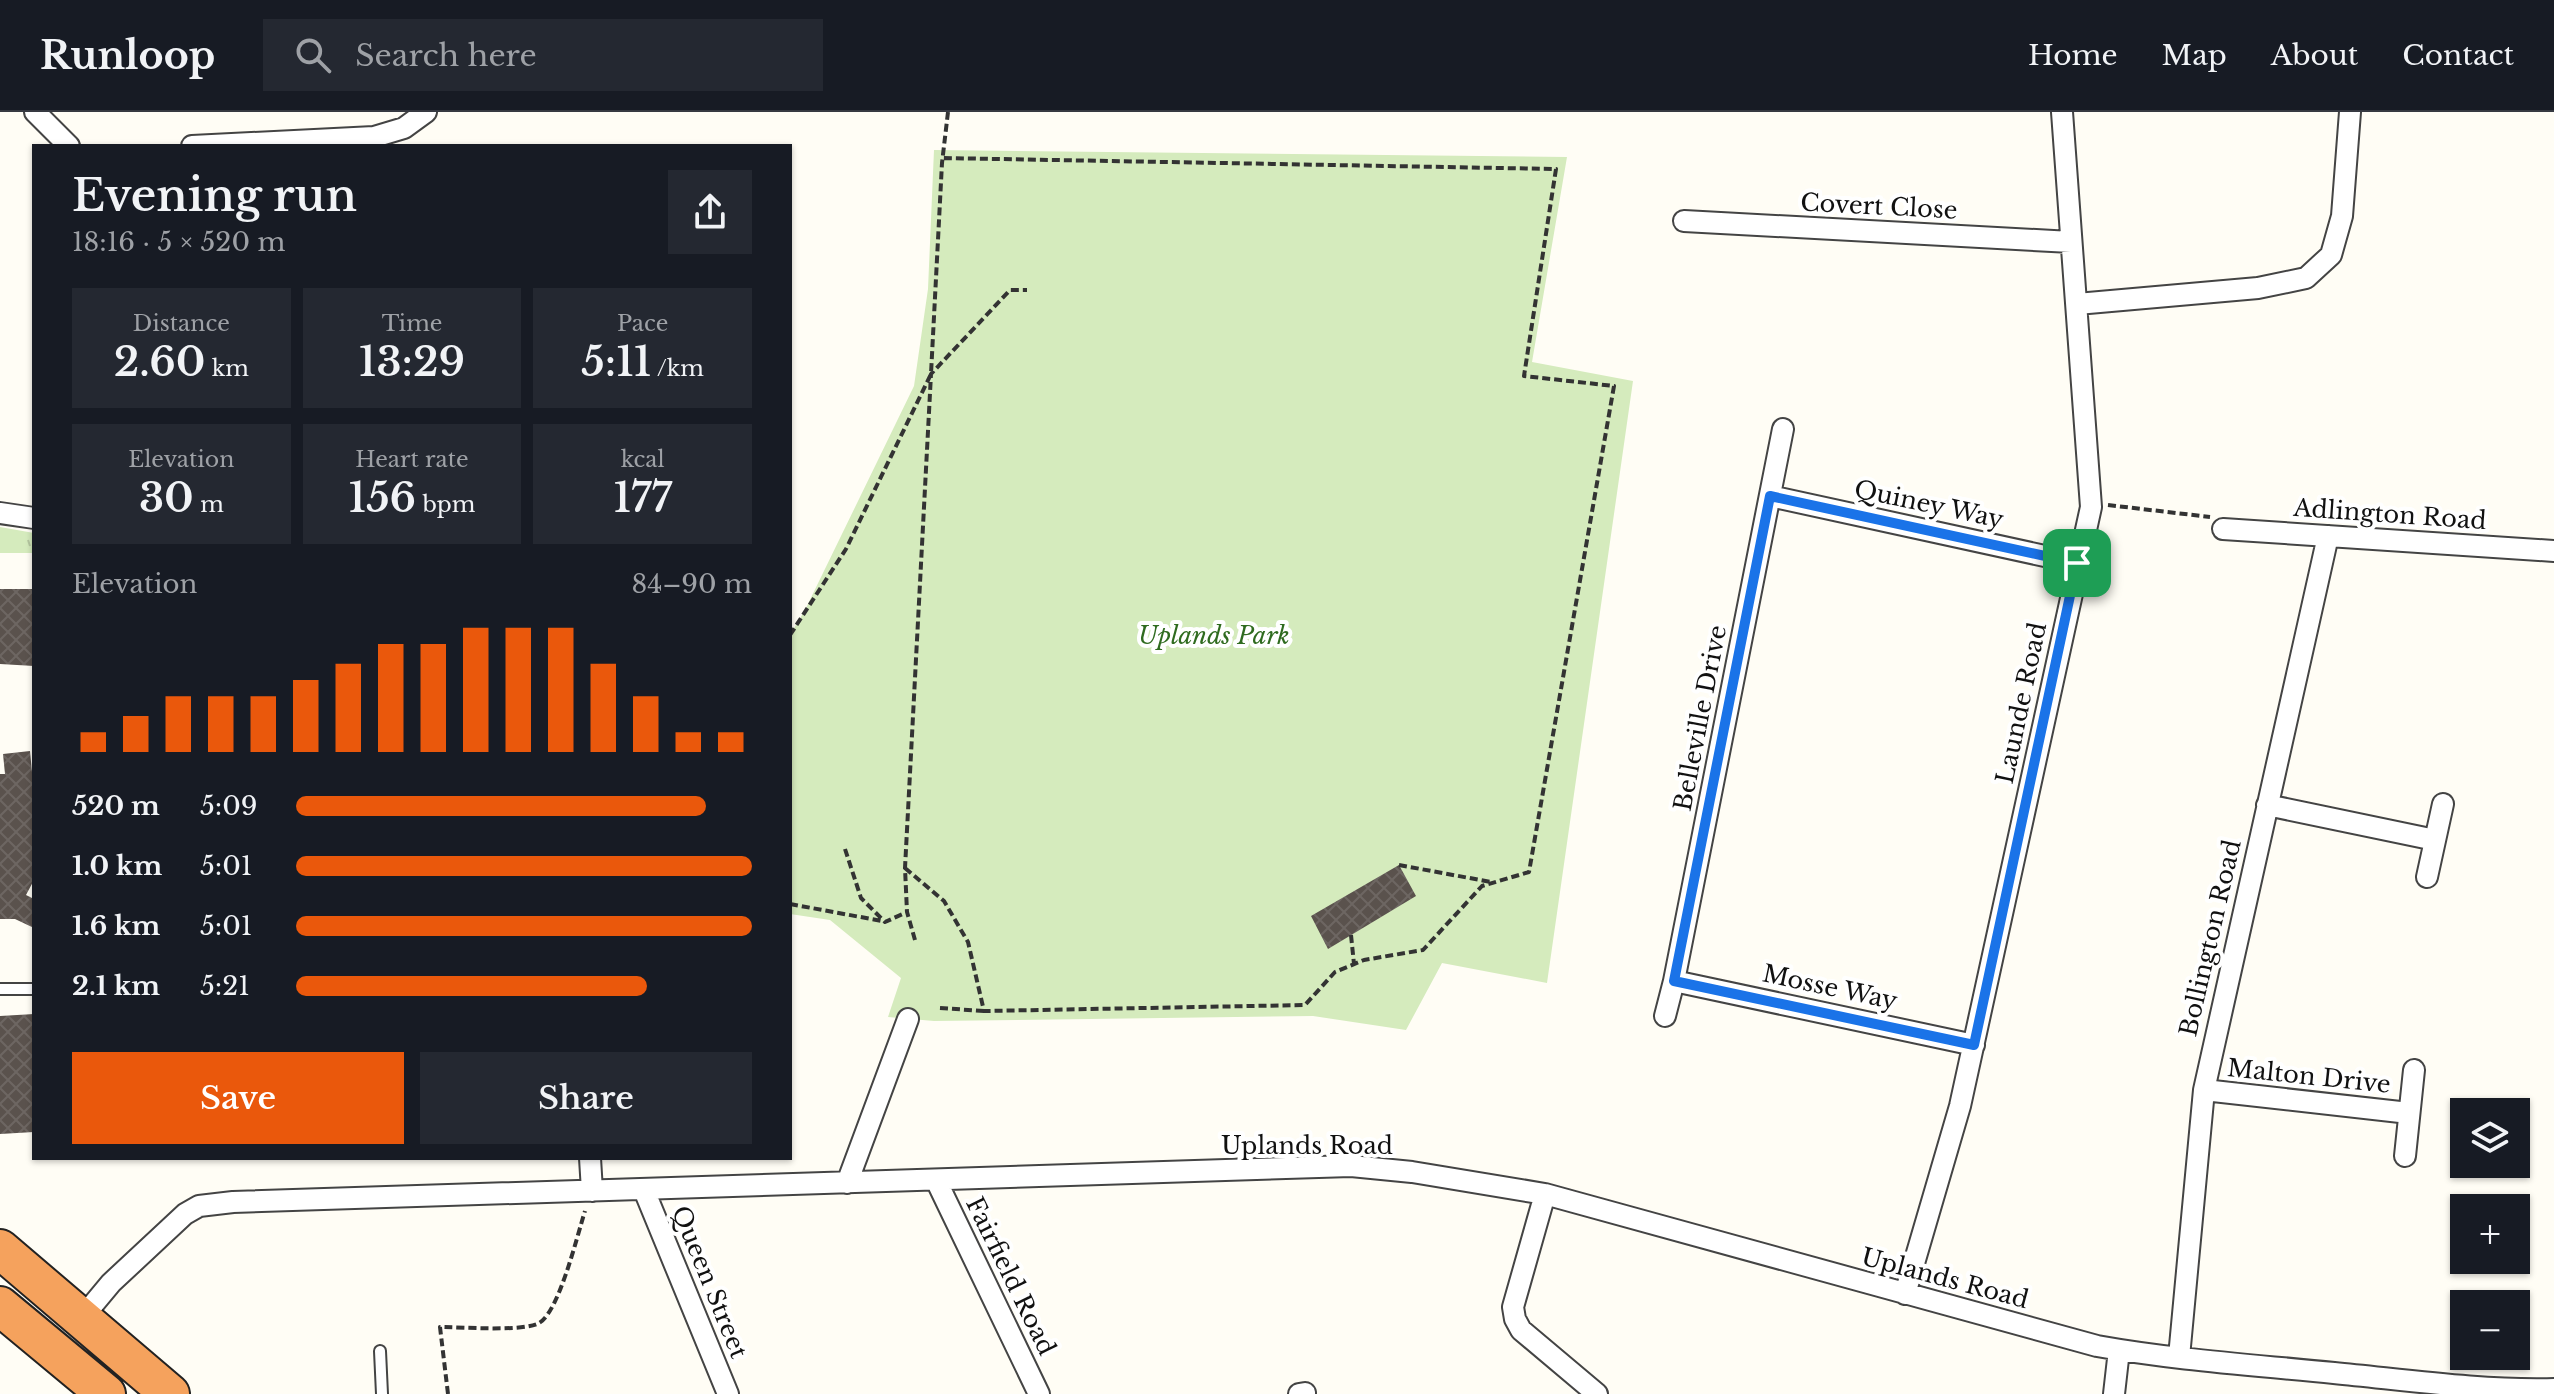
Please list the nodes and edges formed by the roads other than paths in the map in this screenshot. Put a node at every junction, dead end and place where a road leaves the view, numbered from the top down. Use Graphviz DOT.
graph roads {
  1 [pos="35,112"];
  2 [pos="426,112"];
  3 [pos="2062,112"];
  4 [pos="2350,112"];
  5 [pos="67,144"];
  6 [pos="232,144"];
  7 [pos="1684,221"];
  8 [pos="2071,242"];
  9 [pos="2077,304"];
  10 [pos="1783,429"];
  11 [pos="1770,496"];
  12 [pos="0,513"];
  13 [pos="32,518"];
  14 [pos="2223,529"];
  15 [pos="2328,536"];
  16 [pos="2554,551"];
  17 [pos="2077,563"];
  18 [pos="2443,804"];
  19 [pos="2267,805"];
  20 [pos="2435,840"];
  21 [pos="2427,877"];
  22 [pos="1674,981"];
  23 [pos="0,989"];
  24 [pos="32,989"];
  25 [pos="1665,1016"];
  26 [pos="908,1019"];
  27 [pos="1974,1045"];
  28 [pos="2414,1070"];
  29 [pos="2204,1090"];
  30 [pos="2409,1113"];
  31 [pos="2405,1156"];
  32 [pos="590,1160"];
  33 [pos="936,1180"];
  34 [pos="847,1183"];
  35 [pos="644,1190"];
  36 [pos="592,1191"];
  37 [pos="1545,1194"];
  38 [pos="0,1249"];
  39 [pos="0,1282"];
  40 [pos="1905,1294"];
  41 [pos="48,1327"];
  42 [pos="2119,1350"];
  43 [pos="380,1351"];
  44 [pos="2179,1357"];
  45 [pos="2374,1386"];
  46 [pos="2554,1389"];
  47 [pos="106,1394"];
  48 [pos="129,1394"];
  49 [pos="170,1394"];
  50 [pos="382,1394"];
  51 [pos="728,1394"];
  52 [pos="1039,1394"];
  53 [pos="1597,1394"];
  54 [pos="2114,1394"];
  1 -- 5 [label="street"];
  2 -- 6 [label="street"];
  3 -- 8 [label="street, Launde Road"];
  4 -- 9 [label="street"];
  7 -- 8 [label="street, Covert Close"];
  8 -- 9 [label="street, Launde Road"];
  9 -- 17 [label="street, Launde Road"];
  10 -- 11 [label="street, Belleville Drive"];
  11 -- 17 [label="street, Quiney Way"];
  11 -- 22 [label="street, Belleville Drive"];
  12 -- 13 [label="street"];
  14 -- 15 [label="street, Adlington Road"];
  15 -- 16 [label="street, Adlington Road"];
  15 -- 19 [label="street, Bollington Road"];
  17 -- 27 [label="street, Launde Road"];
  18 -- 20 [label="street"];
  19 -- 20 [label="street"];
  19 -- 29 [label="street, Bollington Road"];
  20 -- 21 [label="street"];
  22 -- 25 [label="street, Belleville Drive"];
  22 -- 27 [label="street, Mosse Way"];
  23 -- 24 [label="lane"];
  26 -- 34 [label="street"];
  27 -- 40 [label="street, Launde Road"];
  28 -- 30 [label="street, Malton Drive"];
  29 -- 30 [label="street, Malton Drive"];
  29 -- 44 [label="street, Bollington Road"];
  30 -- 31 [label="street, Malton Drive"];
  32 -- 36 [label="street"];
  33 -- 34 [label="street, Uplands Road"];
  33 -- 37 [label="street, Uplands Road"];
  33 -- 52 [label="street, Fairfield Road"];
  34 -- 35 [label="street, Uplands Road"];
  35 -- 36 [label="street, Uplands Road"];
  35 -- 51 [label="street, Queen Street"];
  36 -- 41 [label="street, Uplands Road"];
  37 -- 40 [label="street, Uplands Road"];
  37 -- 53 [label="street"];
  38 -- 41 [label="highway"];
  39 -- 41 [label="highway"];
  40 -- 42 [label="street, Uplands Road"];
  41 -- 47 [label="highway"];
  41 -- 48 [label="highway"];
  41 -- 49 [label="highway"];
  42 -- 44 [label="street, Uplands Road"];
  42 -- 54 [label="street"];
  43 -- 50 [label="lane"];
  44 -- 45 [label="street, Uplands Road"];
  45 -- 46 [label="street, Uplands Road"];
}
